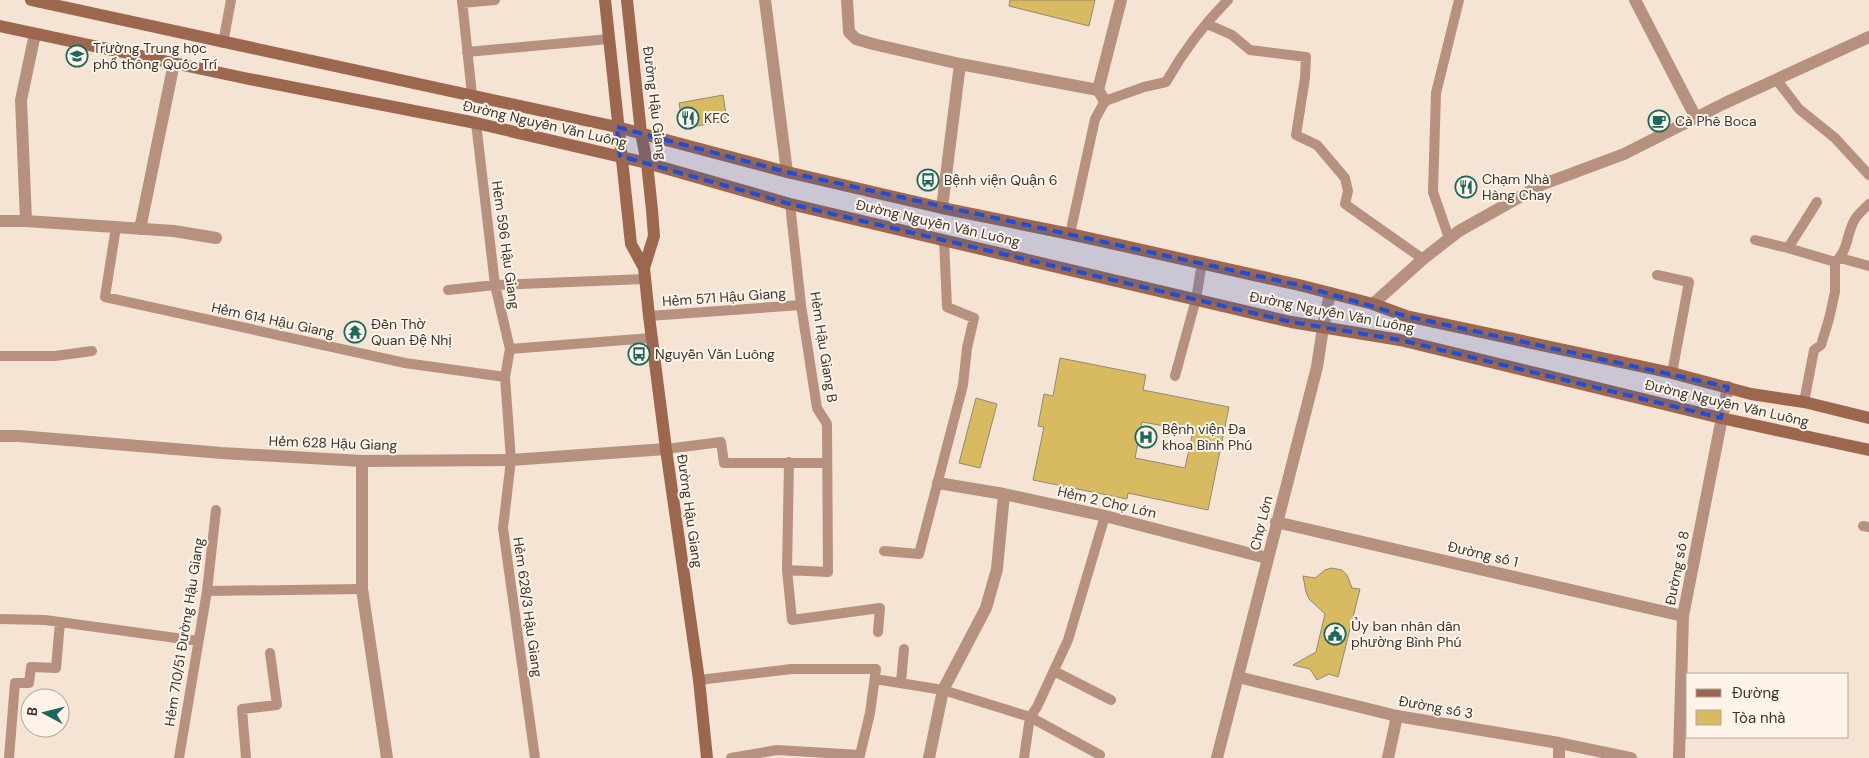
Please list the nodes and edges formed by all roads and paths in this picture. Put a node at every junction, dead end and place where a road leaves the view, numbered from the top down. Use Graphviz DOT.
graph roads {
  1 [pos="31,0"];
  2 [pos="232,0"];
  3 [pos="496,0"];
  4 [pos="605,0"];
  5 [pos="627,0"];
  6 [pos="765,0"];
  7 [pos="847,0"];
  8 [pos="1121,0"];
  9 [pos="1228,0"];
  10 [pos="1459,0"];
  11 [pos="1635,0"];
  12 [pos="462,2"];
  13 [pos="1207,24"];
  14 [pos="0,26"];
  15 [pos="35,34"];
  16 [pos="1869,37"];
  17 [pos="608,39"];
  18 [pos="223,43"];
  19 [pos="467,52"];
  20 [pos="174,63"];
  21 [pos="960,64"];
  22 [pos="1776,80"];
  23 [pos="472,95"];
  24 [pos="1101,95"];
  25 [pos="1696,118"];
  26 [pos="476,123"];
  27 [pos="618,127"];
  28 [pos="641,133"];
  29 [pos="620,156"];
  30 [pos="647,162"];
  31 [pos="787,172"];
  32 [pos="1869,175"];
  33 [pos="1817,202"];
  34 [pos="790,204"];
  35 [pos="1869,204"];
  36 [pos="942,208"];
  37 [pos="26,221"];
  38 [pos="0,222"];
  39 [pos="116,227"];
  40 [pos="140,229"];
  41 [pos="1070,234"];
  42 [pos="216,238"];
  43 [pos="1449,238"];
  44 [pos="944,240"];
  45 [pos="1755,240"];
  46 [pos="1788,248"];
  47 [pos="1423,259"];
  48 [pos="1838,260"];
  49 [pos="1202,263"];
  50 [pos="1869,266"];
  51 [pos="645,274"];
  52 [pos="1657,275"];
  53 [pos="495,285"];
  54 [pos="448,290"];
  55 [pos="1330,293"];
  56 [pos="1196,299"];
  57 [pos="1373,304"];
  58 [pos="802,306"];
  59 [pos="649,316"];
  60 [pos="1324,328"];
  61 [pos="651,338"];
  62 [pos="510,349"];
  63 [pos="92,351"];
  64 [pos="0,356"];
  65 [pos="1672,373"];
  66 [pos="1175,376"];
  67 [pos="505,377"];
  68 [pos="1728,387"];
  69 [pos="1804,402"];
  70 [pos="1721,418"];
  71 [pos="1869,418"];
  72 [pos="0,436"];
  73 [pos="666,449"];
  74 [pos="1869,450"];
  75 [pos="511,460"];
  76 [pos="362,461"];
  77 [pos="789,462"];
  78 [pos="827,463"];
  79 [pos="938,483"];
  80 [pos="1004,494"];
  81 [pos="216,510"];
  82 [pos="1105,516"];
  83 [pos="1276,522"];
  84 [pos="884,551"];
  85 [pos="1267,558"];
  86 [pos="787,570"];
  87 [pos="362,589"];
  88 [pos="207,591"];
  89 [pos="1683,616"];
  90 [pos="0,620"];
  91 [pos="60,622"];
  92 [pos="878,632"];
  93 [pos="198,641"];
  94 [pos="904,649"];
  95 [pos="270,653"];
  96 [pos="1054,671"];
  97 [pos="1238,677"];
  98 [pos="875,678"];
  99 [pos="699,680"];
  100 [pos="901,682"];
  101 [pos="943,690"];
  102 [pos="1111,700"];
  103 [pos="1397,716"];
  104 [pos="1030,717"];
  105 [pos="1559,743"];
  106 [pos="799,754"];
  107 [pos="1100,755"];
  108 [pos="9,758"];
  109 [pos="179,758"];
  110 [pos="246,758"];
  111 [pos="387,758"];
  112 [pos="535,758"];
  113 [pos="707,758"];
  114 [pos="731,758"];
  115 [pos="929,758"];
  116 [pos="1024,758"];
  117 [pos="1217,758"];
  118 [pos="1388,758"];
  119 [pos="1559,758"];
  120 [pos="1631,758"];
  121 [pos="1680,758"];
  1 -- 18 [label="main road, Đường Nguyễn Văn Luông"];
  2 -- 18 [label="lane"];
  3 -- 12 [label="lane"];
  4 -- 17 [label="main road, Đường Hậu Giang"];
  5 -- 28 [label="main road, Đường Hậu Giang"];
  6 -- 31 [label="street"];
  7 -- 21 [label="street"];
  8 -- 24 [label="street"];
  9 -- 13 [label="lane"];
  10 -- 43 [label="lane"];
  11 -- 25 [label="street"];
  12 -- 19 [label="lane"];
  13 -- 24 [label="lane"];
  13 -- 47 [label="lane"];
  14 -- 15 [label="main road, Đường Nguyễn Văn Luông"];
  15 -- 20 [label="main road, Đường Nguyễn Văn Luông"];
  15 -- 37 [label="street"];
  16 -- 22 [label="street"];
  17 -- 19 [label="lane"];
  17 -- 27 [label="main road, Đường Hậu Giang"];
  18 -- 23 [label="main road, Đường Nguyễn Văn Luông"];
  19 -- 23 [label="lane"];
  20 -- 26 [label="main road, Đường Nguyễn Văn Luông"];
  20 -- 40 [label="street"];
  21 -- 24 [label="street"];
  21 -- 36 [label="street"];
  22 -- 25 [label="street"];
  22 -- 32 [label="lane"];
  23 -- 27 [label="main road, Đường Nguyễn Văn Luông"];
  24 -- 41 [label="lane"];
  25 -- 43 [label="street"];
  26 -- 29 [label="main road, Đường Nguyễn Văn Luông"];
  26 -- 53 [label="lane, Hẻm 596 Hậu Giang"];
  27 -- 28 [label="main road, Đường Nguyễn Văn Luông"];
  27 -- 29 [label="main road, Đường Hậu Giang"];
  28 -- 30 [label="main road, Đường Hậu Giang"];
  28 -- 31 [label="main road, Đường Nguyễn Văn Luông"];
  29 -- 30 [label="main road, Đường Nguyễn Văn Luông"];
  29 -- 51 [label="main road, Đường Hậu Giang"];
  30 -- 34 [label="main road, Đường Nguyễn Văn Luông"];
  30 -- 51 [label="main road, Đường Hậu Giang"];
  31 -- 36 [label="main road, Đường Nguyễn Văn Luông"];
  33 -- 46 [label="lane"];
  34 -- 44 [label="main road, Đường Nguyễn Văn Luông"];
  34 -- 58 [label="lane, Hẻm Hậu Giang B"];
  35 -- 48 [label="lane"];
  36 -- 41 [label="main road, Đường Nguyễn Văn Luông"];
  37 -- 38 [label="street"];
  37 -- 39 [label="street"];
  39 -- 40 [label="street"];
  39 -- 67 [label="lane, Hẻm 614 Hậu Giang"];
  40 -- 42 [label="street"];
  41 -- 49 [label="main road, Đường Nguyễn Văn Luông"];
  43 -- 47 [label="street"];
  44 -- 56 [label="main road, Đường Nguyễn Văn Luông"];
  44 -- 79 [label="lane"];
  45 -- 46 [label="lane"];
  46 -- 48 [label="lane"];
  47 -- 57 [label="street"];
  48 -- 50 [label="lane"];
  48 -- 69 [label="lane"];
  49 -- 55 [label="main road, Đường Nguyễn Văn Luông"];
  49 -- 56 [label="lane"];
  51 -- 53 [label="lane"];
  51 -- 59 [label="main road, Đường Hậu Giang"];
  52 -- 65 [label="lane"];
  53 -- 54 [label="lane"];
  53 -- 62 [label="lane, Hẻm 596 Hậu Giang"];
  55 -- 57 [label="main road, Đường Nguyễn Văn Luông"];
  55 -- 60 [label="street, Chợ Lớn"];
  56 -- 60 [label="main road, Đường Nguyễn Văn Luông"];
  56 -- 66 [label="lane"];
  57 -- 65 [label="main road, Đường Nguyễn Văn Luông"];
  58 -- 59 [label="lane, Hẻm 571 Hậu Giang"];
  58 -- 78 [label="lane, Hẻm Hậu Giang B"];
  59 -- 61 [label="main road, Đường Hậu Giang"];
  60 -- 70 [label="main road, Đường Nguyễn Văn Luông"];
  60 -- 83 [label="street, Chợ Lớn"];
  61 -- 62 [label="lane"];
  61 -- 73 [label="main road, Đường Hậu Giang"];
  62 -- 67 [label="lane, Hẻm 596 Hậu Giang"];
  63 -- 64 [label="lane"];
  65 -- 68 [label="main road, Đường Nguyễn Văn Luông"];
  67 -- 75 [label="lane, Hẻm 596 Hậu Giang"];
  68 -- 69 [label="main road, Đường Nguyễn Văn Luông"];
  68 -- 70 [label="street, Đường số 8"];
  69 -- 71 [label="main road, Đường Nguyễn Văn Luông"];
  70 -- 74 [label="main road, Đường Nguyễn Văn Luông"];
  70 -- 89 [label="street, Đường số 8"];
  72 -- 76 [label="street, Hẻm 628 Hậu Giang"];
  73 -- 75 [label="street, Hẻm 628 Hậu Giang"];
  73 -- 77 [label="lane"];
  73 -- 99 [label="main road, Đường Hậu Giang"];
  75 -- 76 [label="street, Hẻm 628 Hậu Giang"];
  75 -- 112 [label="lane, Hẻm 628/3 Hậu Giang"];
  76 -- 87 [label="street"];
  77 -- 78 [label="lane"];
  77 -- 86 [label="lane"];
  78 -- 86 [label="lane, Hẻm Hậu Giang B"];
  79 -- 80 [label="street, Hẻm 2 Chợ Lớn"];
  79 -- 84 [label="lane"];
  80 -- 82 [label="street, Hẻm 2 Chợ Lớn"];
  80 -- 101 [label="street"];
  81 -- 88 [label="lane, Hẻm 710/51 Đường Hậu Giang"];
  82 -- 85 [label="street, Hẻm 2 Chợ Lớn"];
  82 -- 96 [label="lane"];
  83 -- 85 [label="street, Chợ Lớn"];
  83 -- 89 [label="street, Đường số 1"];
  85 -- 97 [label="street, Chợ Lớn"];
  86 -- 92 [label="lane"];
  87 -- 88 [label="lane"];
  87 -- 111 [label="street"];
  88 -- 93 [label="lane, Hẻm 710/51 Đường Hậu Giang"];
  89 -- 121 [label="street, Đường số 8"];
  90 -- 91 [label="lane"];
  91 -- 93 [label="lane"];
  91 -- 108 [label="lane"];
  93 -- 109 [label="lane, Hẻm 710/51 Đường Hậu Giang"];
  94 -- 100 [label="lane"];
  95 -- 110 [label="lane"];
  96 -- 102 [label="lane"];
  96 -- 104 [label="lane"];
  97 -- 103 [label="street, Đường số 3"];
  97 -- 117 [label="street, Chợ Lớn"];
  98 -- 99 [label="lane"];
  98 -- 100 [label="lane"];
  98 -- 106 [label="lane"];
  99 -- 113 [label="main road, Đường Hậu Giang"];
  100 -- 101 [label="lane"];
  101 -- 104 [label="lane"];
  101 -- 115 [label="street"];
  103 -- 105 [label="street, Đường số 3"];
  103 -- 118 [label="street"];
  104 -- 107 [label="lane"];
  104 -- 116 [label="lane"];
  105 -- 119 [label="street"];
  105 -- 120 [label="street, Đường số 3"];
  106 -- 114 [label="lane"];
}
